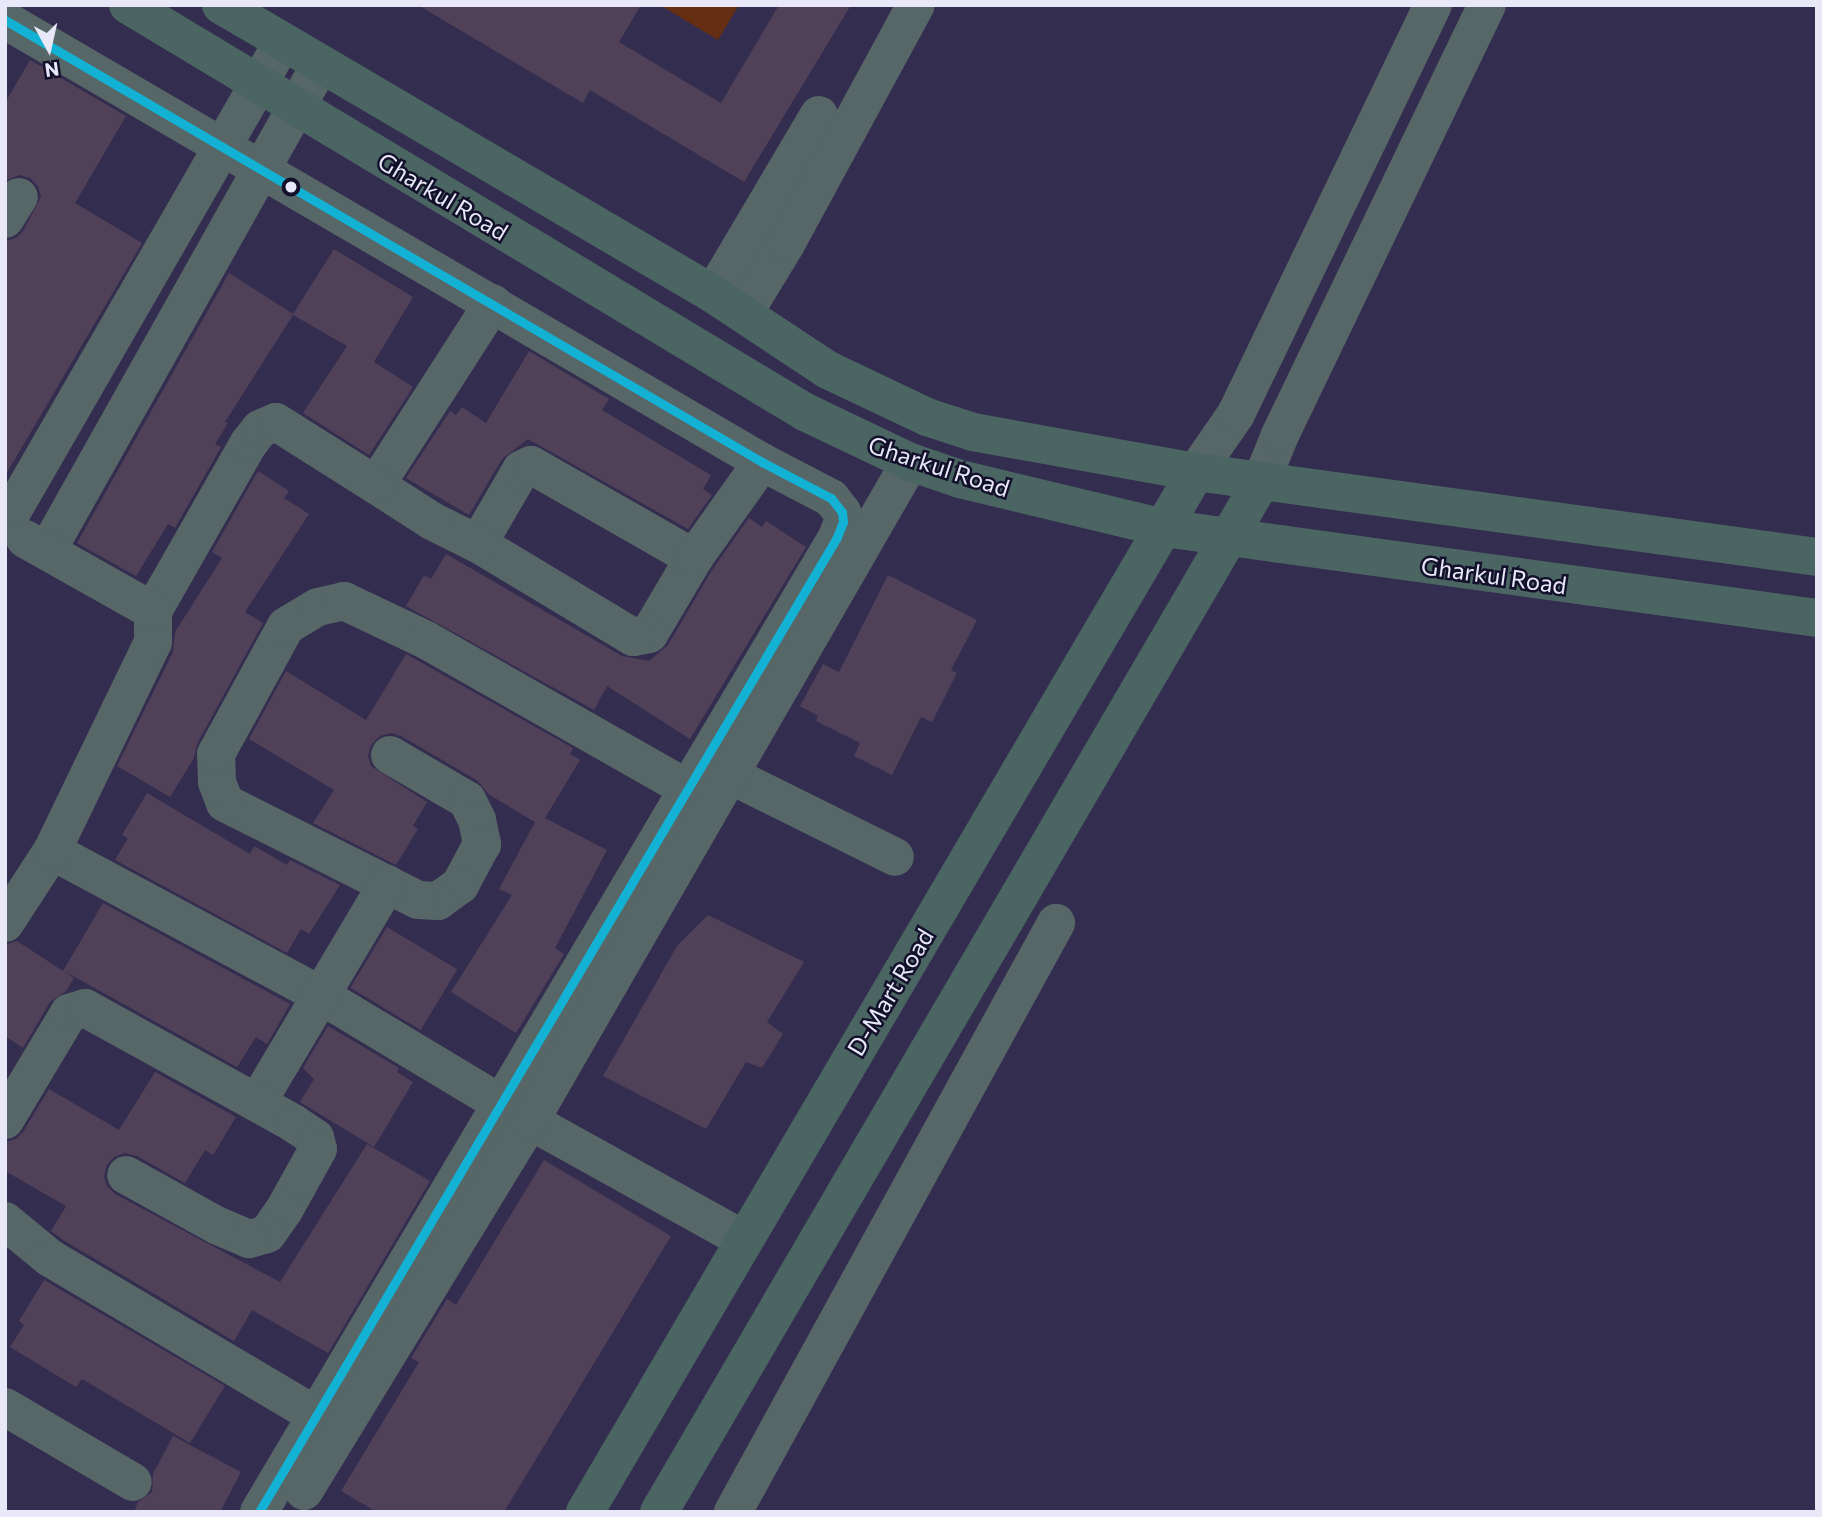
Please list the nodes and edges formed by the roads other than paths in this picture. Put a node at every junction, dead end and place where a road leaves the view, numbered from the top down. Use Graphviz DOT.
graph roads {
  1 [pos="221,5"];
  2 [pos="916,5"];
  3 [pos="1433,5"];
  4 [pos="1487,5"];
  5 [pos="142,9"];
  6 [pos="5,20"];
  7 [pos="282,43"];
  8 [pos="320,65"];
  9 [pos="256,84"];
  10 [pos="296,106"];
  11 [pos="819,114"];
  12 [pos="221,145"];
  13 [pos="261,169"];
  14 [pos="771,235"];
  15 [pos="493,303"];
  16 [pos="728,303"];
  17 [pos="762,462"];
  18 [pos="910,462"];
  19 [pos="1196,472"];
  20 [pos="1261,482"];
  21 [pos="376,485"];
  22 [pos="5,526"];
  23 [pos="1164,528"];
  24 [pos="1228,538"];
  25 [pos="478,544"];
  26 [pos="47,551"];
  27 [pos="1817,557"];
  28 [pos="694,558"];
  29 [pos="153,611"];
  30 [pos="1817,618"];
  31 [pos="390,755"];
  32 [pos="730,775"];
  33 [pos="687,788"];
  34 [pos="52,851"];
  35 [pos="895,856"];
  36 [pos="387,884"];
  37 [pos="5,923"];
  38 [pos="1056,923"];
  39 [pos="320,995"];
  40 [pos="257,1103"];
  41 [pos="516,1112"];
  42 [pos="5,1120"];
  43 [pos="126,1175"];
  44 [pos="5,1221"];
  45 [pos="743,1239"];
  46 [pos="5,1408"];
  47 [pos="316,1415"];
  48 [pos="133,1482"];
  49 [pos="304,1491"];
  50 [pos="259,1512"];
  51 [pos="584,1512"];
  52 [pos="659,1512"];
  53 [pos="733,1512"];
  1 -- 7 [label="main road, Gharkul Road"];
  2 -- 14 [label="street"];
  3 -- 19 [label="street"];
  4 -- 20 [label="street"];
  5 -- 9 [label="main road, Gharkul Road"];
  6 -- 12 [label="street"];
  7 -- 8 [label="main road, Gharkul Road"];
  7 -- 9 [label="street"];
  8 -- 10 [label="street"];
  8 -- 16 [label="main road, Gharkul Road"];
  9 -- 10 [label="main road, Gharkul Road"];
  9 -- 12 [label="street"];
  10 -- 13 [label="street"];
  10 -- 18 [label="main road, Gharkul Road"];
  11 -- 14 [label="street"];
  12 -- 13 [label="street"];
  12 -- 22 [label="street"];
  13 -- 15 [label="street"];
  13 -- 26 [label="street"];
  14 -- 16 [label="street"];
  15 -- 17 [label="street"];
  15 -- 21 [label="street"];
  16 -- 19 [label="main road, Gharkul Road"];
  17 -- 28 [label="street"];
  17 -- 33 [label="street"];
  18 -- 23 [label="main road, Gharkul Road"];
  18 -- 32 [label="street"];
  19 -- 20 [label="main road, Gharkul Road"];
  19 -- 23 [label="main road, D-Mart Road"];
  20 -- 24 [label="main road"];
  20 -- 27 [label="main road, Gharkul Road"];
  21 -- 25 [label="street"];
  21 -- 29 [label="street"];
  22 -- 26 [label="street"];
  23 -- 24 [label="main road, Gharkul Road"];
  23 -- 45 [label="main road, D-Mart Road"];
  24 -- 30 [label="main road, Gharkul Road"];
  24 -- 52 [label="main road"];
  25 -- 28 [label="street"];
  25 -- 28 [label="street"];
  26 -- 29 [label="street"];
  29 -- 34 [label="street"];
  31 -- 36 [label="street"];
  32 -- 35 [label="street"];
  32 -- 41 [label="street"];
  33 -- 36 [label="street"];
  33 -- 41 [label="street"];
  34 -- 37 [label="street"];
  34 -- 39 [label="street"];
  36 -- 39 [label="street"];
  38 -- 53 [label="street"];
  39 -- 40 [label="street"];
  39 -- 41 [label="street"];
  40 -- 42 [label="street"];
  40 -- 43 [label="street"];
  41 -- 45 [label="street"];
  41 -- 47 [label="street"];
  41 -- 49 [label="street"];
  44 -- 47 [label="street"];
  45 -- 51 [label="main road, D-Mart Road"];
  46 -- 48 [label="street"];
  47 -- 50 [label="street"];
}
